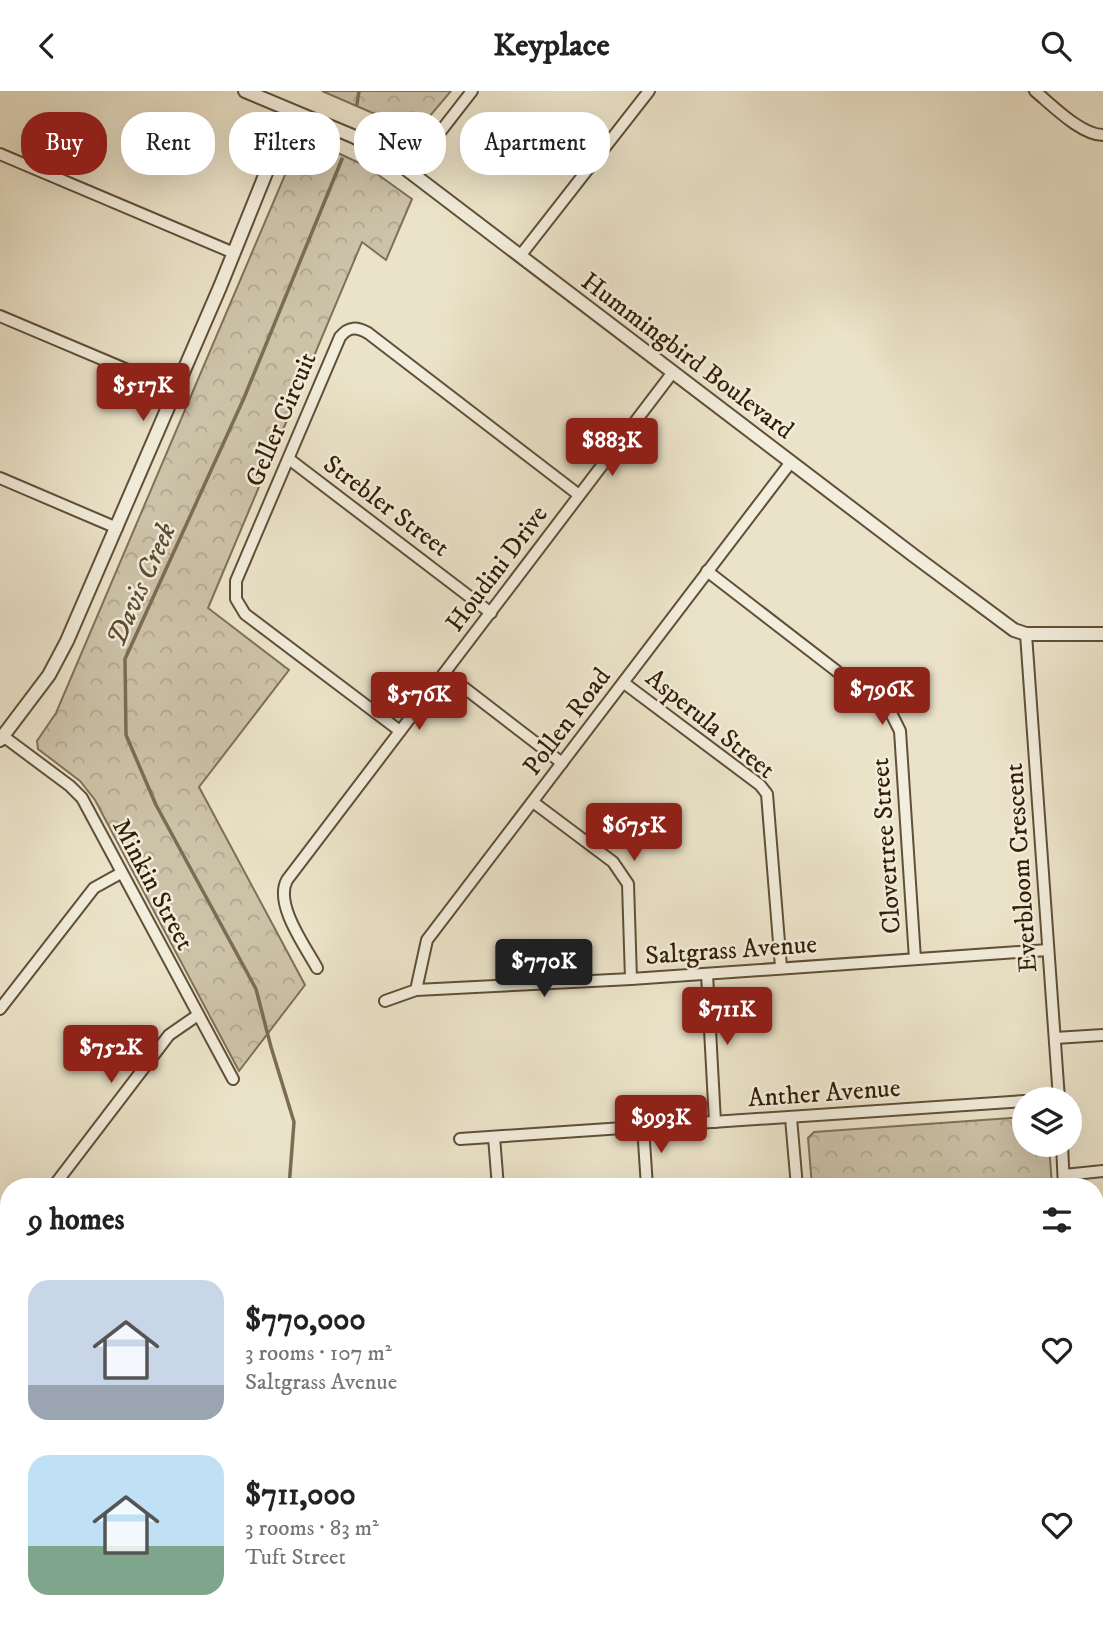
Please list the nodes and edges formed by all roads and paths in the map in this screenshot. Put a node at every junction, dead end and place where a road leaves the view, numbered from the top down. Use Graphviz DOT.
graph roads {
  1 [pos="245,91"];
  2 [pos="472,91"];
  3 [pos="649,91"];
  4 [pos="1035,91"];
  5 [pos="291,111"];
  6 [pos="446,124"];
  7 [pos="1103,135"];
  8 [pos="354,138"];
  9 [pos="0,154"];
  10 [pos="414,175"];
  11 [pos="234,253"];
  12 [pos="520,256"];
  13 [pos="0,316"];
  14 [pos="673,372"];
  15 [pos="175,390"];
  16 [pos="289,459"];
  17 [pos="791,462"];
  18 [pos="0,478"];
  19 [pos="579,495"];
  20 [pos="117,528"];
  21 [pos="707,571"];
  22 [pos="491,613"];
  23 [pos="1026,634"];
  24 [pos="1103,634"];
  25 [pos="445,673"];
  26 [pos="624,683"];
  27 [pos="400,731"];
  28 [pos="2,738"];
  29 [pos="562,762"];
  30 [pos="533,802"];
  31 [pos="121,873"];
  32 [pos="1048,950"];
  33 [pos="915,959"];
  34 [pos="781,967"];
  35 [pos="317,968"];
  36 [pos="706,974"];
  37 [pos="631,979"];
  38 [pos="416,990"];
  39 [pos="385,1001"];
  40 [pos="0,1010"];
  41 [pos="198,1015"];
  42 [pos="1103,1035"];
  43 [pos="1055,1038"];
  44 [pos="233,1079"];
  45 [pos="1058,1087"];
  46 [pos="1012,1102"];
  47 [pos="792,1118"];
  48 [pos="715,1122"];
  49 [pos="643,1126"];
  50 [pos="494,1137"];
  51 [pos="460,1139"];
  52 [pos="1063,1157"];
  53 [pos="1103,1171"];
  54 [pos="60,1178"];
  55 [pos="497,1178"];
  56 [pos="646,1178"];
  57 [pos="796,1178"];
  58 [pos="1064,1178"];
  59 [pos="1076,1178"];
  1 -- 5 [label="street, Hummingbird Boulevard"];
  2 -- 6 [label="street"];
  3 -- 12 [label="street"];
  4 -- 7 [label="street"];
  5 -- 8 [label="street, Hummingbird Boulevard"];
  5 -- 11 [label="street"];
  9 -- 11 [label="street"];
  10 -- 12 [label="street, Hummingbird Boulevard"];
  11 -- 15 [label="street"];
  12 -- 14 [label="street, Hummingbird Boulevard"];
  13 -- 15 [label="street"];
  14 -- 17 [label="street, Hummingbird Boulevard"];
  14 -- 19 [label="street, Houdini Drive"];
  15 -- 20 [label="street"];
  16 -- 19 [label="street, Geller Circuit"];
  16 -- 22 [label="street, Strebler Street"];
  16 -- 27 [label="street, Geller Circuit"];
  17 -- 21 [label="street, Pollen Road"];
  17 -- 23 [label="street, Hummingbird Boulevard"];
  18 -- 20 [label="street"];
  19 -- 22 [label="street, Houdini Drive"];
  20 -- 28 [label="street"];
  21 -- 26 [label="street, Pollen Road"];
  21 -- 33 [label="street, Clovertree Street"];
  22 -- 25 [label="street, Houdini Drive"];
  23 -- 24 [label="street"];
  23 -- 32 [label="street, Everbloom Crescent"];
  25 -- 27 [label="street, Houdini Drive"];
  25 -- 29 [label="street"];
  26 -- 29 [label="street, Pollen Road"];
  26 -- 34 [label="street, Asperula Street"];
  27 -- 35 [label="street, Houdini Drive"];
  28 -- 31 [label="street, Minkin Street"];
  29 -- 30 [label="street, Pollen Road"];
  30 -- 37 [label="street"];
  30 -- 38 [label="street, Pollen Road"];
  31 -- 40 [label="street"];
  31 -- 41 [label="street, Minkin Street"];
  32 -- 33 [label="street, Saltgrass Avenue"];
  32 -- 43 [label="street, Everbloom Crescent"];
  33 -- 34 [label="street, Saltgrass Avenue"];
  34 -- 36 [label="street, Saltgrass Avenue"];
  36 -- 37 [label="street, Saltgrass Avenue"];
  36 -- 48 [label="street"];
  37 -- 38 [label="street, Saltgrass Avenue"];
  38 -- 39 [label="street"];
  41 -- 44 [label="street, Minkin Street"];
  41 -- 54 [label="street"];
  42 -- 43 [label="street"];
  43 -- 45 [label="street, Everbloom Crescent"];
  46 -- 47 [label="street, Anther Avenue"];
  47 -- 48 [label="street, Anther Avenue"];
  47 -- 57 [label="street"];
  48 -- 49 [label="street, Anther Avenue"];
  49 -- 50 [label="street, Anther Avenue"];
  49 -- 56 [label="street"];
  50 -- 51 [label="street, Anther Avenue"];
  50 -- 55 [label="street"];
  52 -- 58 [label="street"];
  53 -- 59 [label="street"];
}
